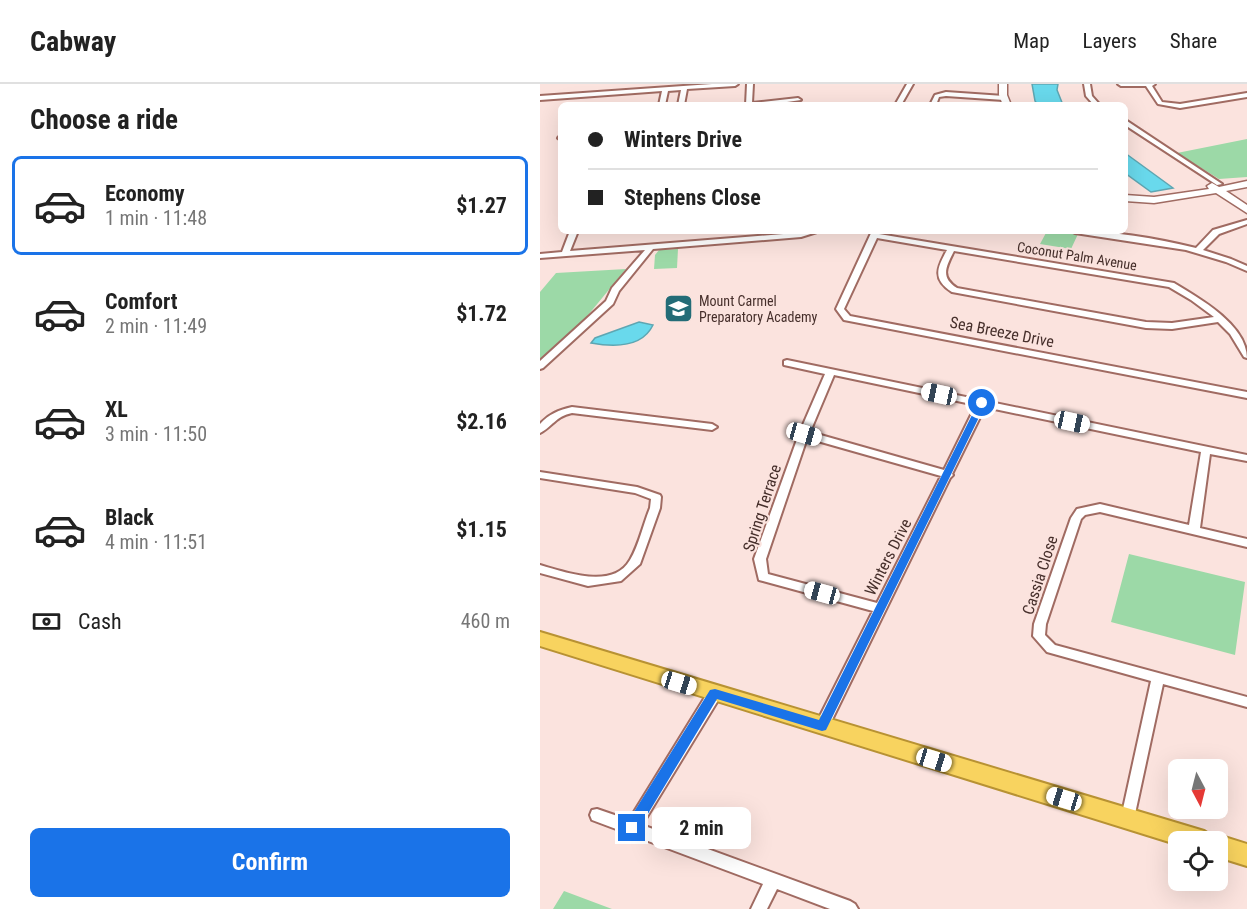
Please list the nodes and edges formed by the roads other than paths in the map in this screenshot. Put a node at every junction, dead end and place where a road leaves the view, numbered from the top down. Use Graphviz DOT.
graph roads {
  1 [pos="618,84"];
  2 [pos="735,84"];
  3 [pos="750,84"];
  4 [pos="910,84"];
  5 [pos="1003,84"];
  6 [pos="1087,84"];
  7 [pos="1095,84"];
  8 [pos="1121,84"];
  9 [pos="1150,84"];
  10 [pos="682,87"];
  11 [pos="665,90"];
  12 [pos="606,94"];
  13 [pos="1247,95"];
  14 [pos="574,96"];
  15 [pos="540,98"];
  16 [pos="798,100"];
  17 [pos="1006,101"];
  18 [pos="573,102"];
  19 [pos="663,102"];
  20 [pos="681,102"];
  21 [pos="749,102"];
  22 [pos="778,102"];
  23 [pos="900,102"];
  24 [pos="934,102"];
  25 [pos="1094,102"];
  26 [pos="1100,102"];
  27 [pos="1128,126"];
  28 [pos="1247,179"];
  29 [pos="1247,184"];
  30 [pos="1218,187"];
  31 [pos="1128,199"];
  32 [pos="1247,203"];
  33 [pos="1247,210"];
  34 [pos="1247,222"];
  35 [pos="573,234"];
  36 [pos="709,234"];
  37 [pos="805,234"];
  38 [pos="875,234"];
  39 [pos="880,234"];
  40 [pos="1093,234"];
  41 [pos="708,242"];
  42 [pos="651,247"];
  43 [pos="951,249"];
  44 [pos="1197,251"];
  45 [pos="565,254"];
  46 [pos="540,256"];
  47 [pos="1247,269"];
  48 [pos="1220,319"];
  49 [pos="1247,355"];
  50 [pos="787,363"];
  51 [pos="540,366"];
  52 [pos="831,371"];
  53 [pos="1247,395"];
  54 [pos="982,403"];
  55 [pos="712,427"];
  56 [pos="540,430"];
  57 [pos="804,434"];
  58 [pos="1206,450"];
  59 [pos="1247,459"];
  60 [pos="540,475"];
  61 [pos="948,475"];
  62 [pos="1194,530"];
  63 [pos="1247,543"];
  64 [pos="540,569"];
  65 [pos="880,609"];
  66 [pos="540,639"];
  67 [pos="1158,678"];
  68 [pos="715,693"];
  69 [pos="1247,702"];
  70 [pos="822,726"];
  71 [pos="597,815"];
  72 [pos="1128,818"];
  73 [pos="632,828"];
  74 [pos="1169,831"];
  75 [pos="1228,849"];
  76 [pos="1247,855"];
  77 [pos="773,880"];
  78 [pos="759,909"];
  79 [pos="850,909"];
  1 -- 12 [label="street"];
  2 -- 10 [label="street"];
  3 -- 21 [label="street"];
  4 -- 23 [label="street"];
  5 -- 17 [label="main road"];
  6 -- 25 [label="street"];
  7 -- 26 [label="street"];
  8 -- 9 [label="street"];
  9 -- 13 [label="street"];
  10 -- 11 [label="street"];
  10 -- 20 [label="street"];
  11 -- 12 [label="street"];
  11 -- 19 [label="street"];
  12 -- 14 [label="street"];
  14 -- 15 [label="street"];
  14 -- 18 [label="street"];
  16 -- 22 [label="street"];
  17 -- 24 [label="street"];
  27 -- 30 [label="street"];
  28 -- 30 [label="main road"];
  29 -- 30 [label="main road"];
  30 -- 31 [label="main road"];
  30 -- 32 [label="main road"];
  30 -- 33 [label="main road"];
  34 -- 44 [label="street"];
  35 -- 45 [label="street"];
  36 -- 41 [label="street"];
  37 -- 41 [label="street"];
  38 -- 53 [label="street, Sea Breeze Drive"];
  39 -- 43 [label="street, Coconut Palm Avenue"];
  40 -- 44 [label="street"];
  41 -- 42 [label="street"];
  42 -- 45 [label="street"];
  42 -- 51 [label="street"];
  43 -- 48 [label="street, Coconut Palm Avenue"];
  43 -- 48 [label="street"];
  44 -- 47 [label="street"];
  45 -- 46 [label="street"];
  48 -- 49 [label="street, Coconut Palm Avenue"];
  50 -- 52 [label="street"];
  52 -- 54 [label="street"];
  52 -- 57 [label="street, Spring Terrace"];
  54 -- 58 [label="street"];
  54 -- 61 [label="street, Winters Drive"];
  55 -- 56 [label="street"];
  57 -- 61 [label="street"];
  57 -- 65 [label="street, Spring Terrace"];
  58 -- 59 [label="street"];
  58 -- 62 [label="street"];
  60 -- 64 [label="street"];
  61 -- 65 [label="street, Winters Drive"];
  62 -- 63 [label="street, Cassia Close"];
  62 -- 67 [label="street, Cassia Close"];
  65 -- 70 [label="street, Winters Drive"];
  66 -- 68 [label="highway"];
  67 -- 69 [label="street, Cassia Close"];
  67 -- 72 [label="street"];
  68 -- 70 [label="highway"];
  68 -- 73 [label="street"];
  70 -- 72 [label="highway"];
  71 -- 73 [label="street"];
  72 -- 74 [label="highway"];
  73 -- 77 [label="street"];
  75 -- 76 [label="highway"];
  77 -- 78 [label="street"];
  77 -- 79 [label="street"];
}
